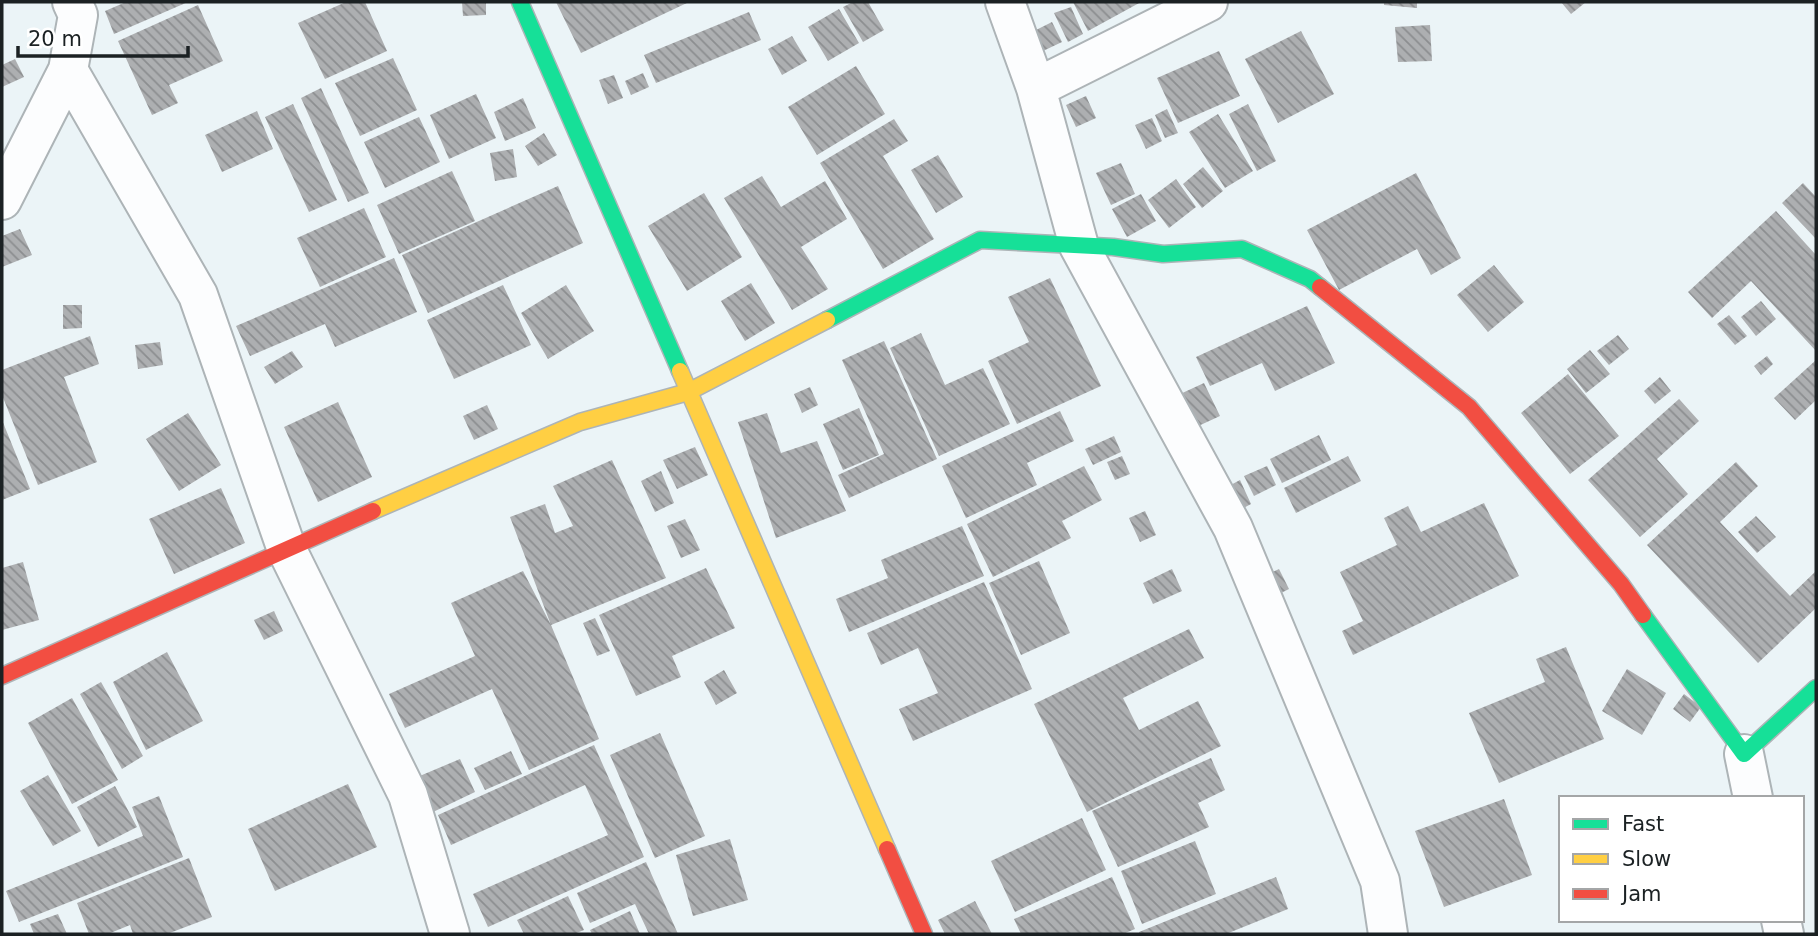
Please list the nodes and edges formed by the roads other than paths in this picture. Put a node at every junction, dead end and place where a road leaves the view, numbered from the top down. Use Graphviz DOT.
graph roads {
  1 [pos="72,2"];
  2 [pos="520,2"];
  3 [pos="1005,2"];
  4 [pos="1208,2"];
  5 [pos="68,70"];
  6 [pos="1037,88"];
  7 [pos="2,200"];
  8 [pos="1079,246"];
  9 [pos="688,392"];
  10 [pos="287,550"];
  11 [pos="2,676"];
  12 [pos="1816,688"];
  13 [pos="1744,754"];
  14 [pos="1753,796"];
  15 [pos="450,934"];
  16 [pos="924,934"];
  17 [pos="1388,934"];
  1 -- 5 [label="street"];
  2 -- 9 [label="street"];
  3 -- 6 [label="street"];
  4 -- 6 [label="street"];
  5 -- 7 [label="street"];
  5 -- 10 [label="street"];
  6 -- 8 [label="street"];
  8 -- 9 [label="street"];
  8 -- 13 [label="street"];
  8 -- 17 [label="street"];
  9 -- 10 [label="street"];
  9 -- 16 [label="street"];
  10 -- 11 [label="street"];
  10 -- 15 [label="street"];
  12 -- 13 [label="street"];
  13 -- 14 [label="street"];
}
